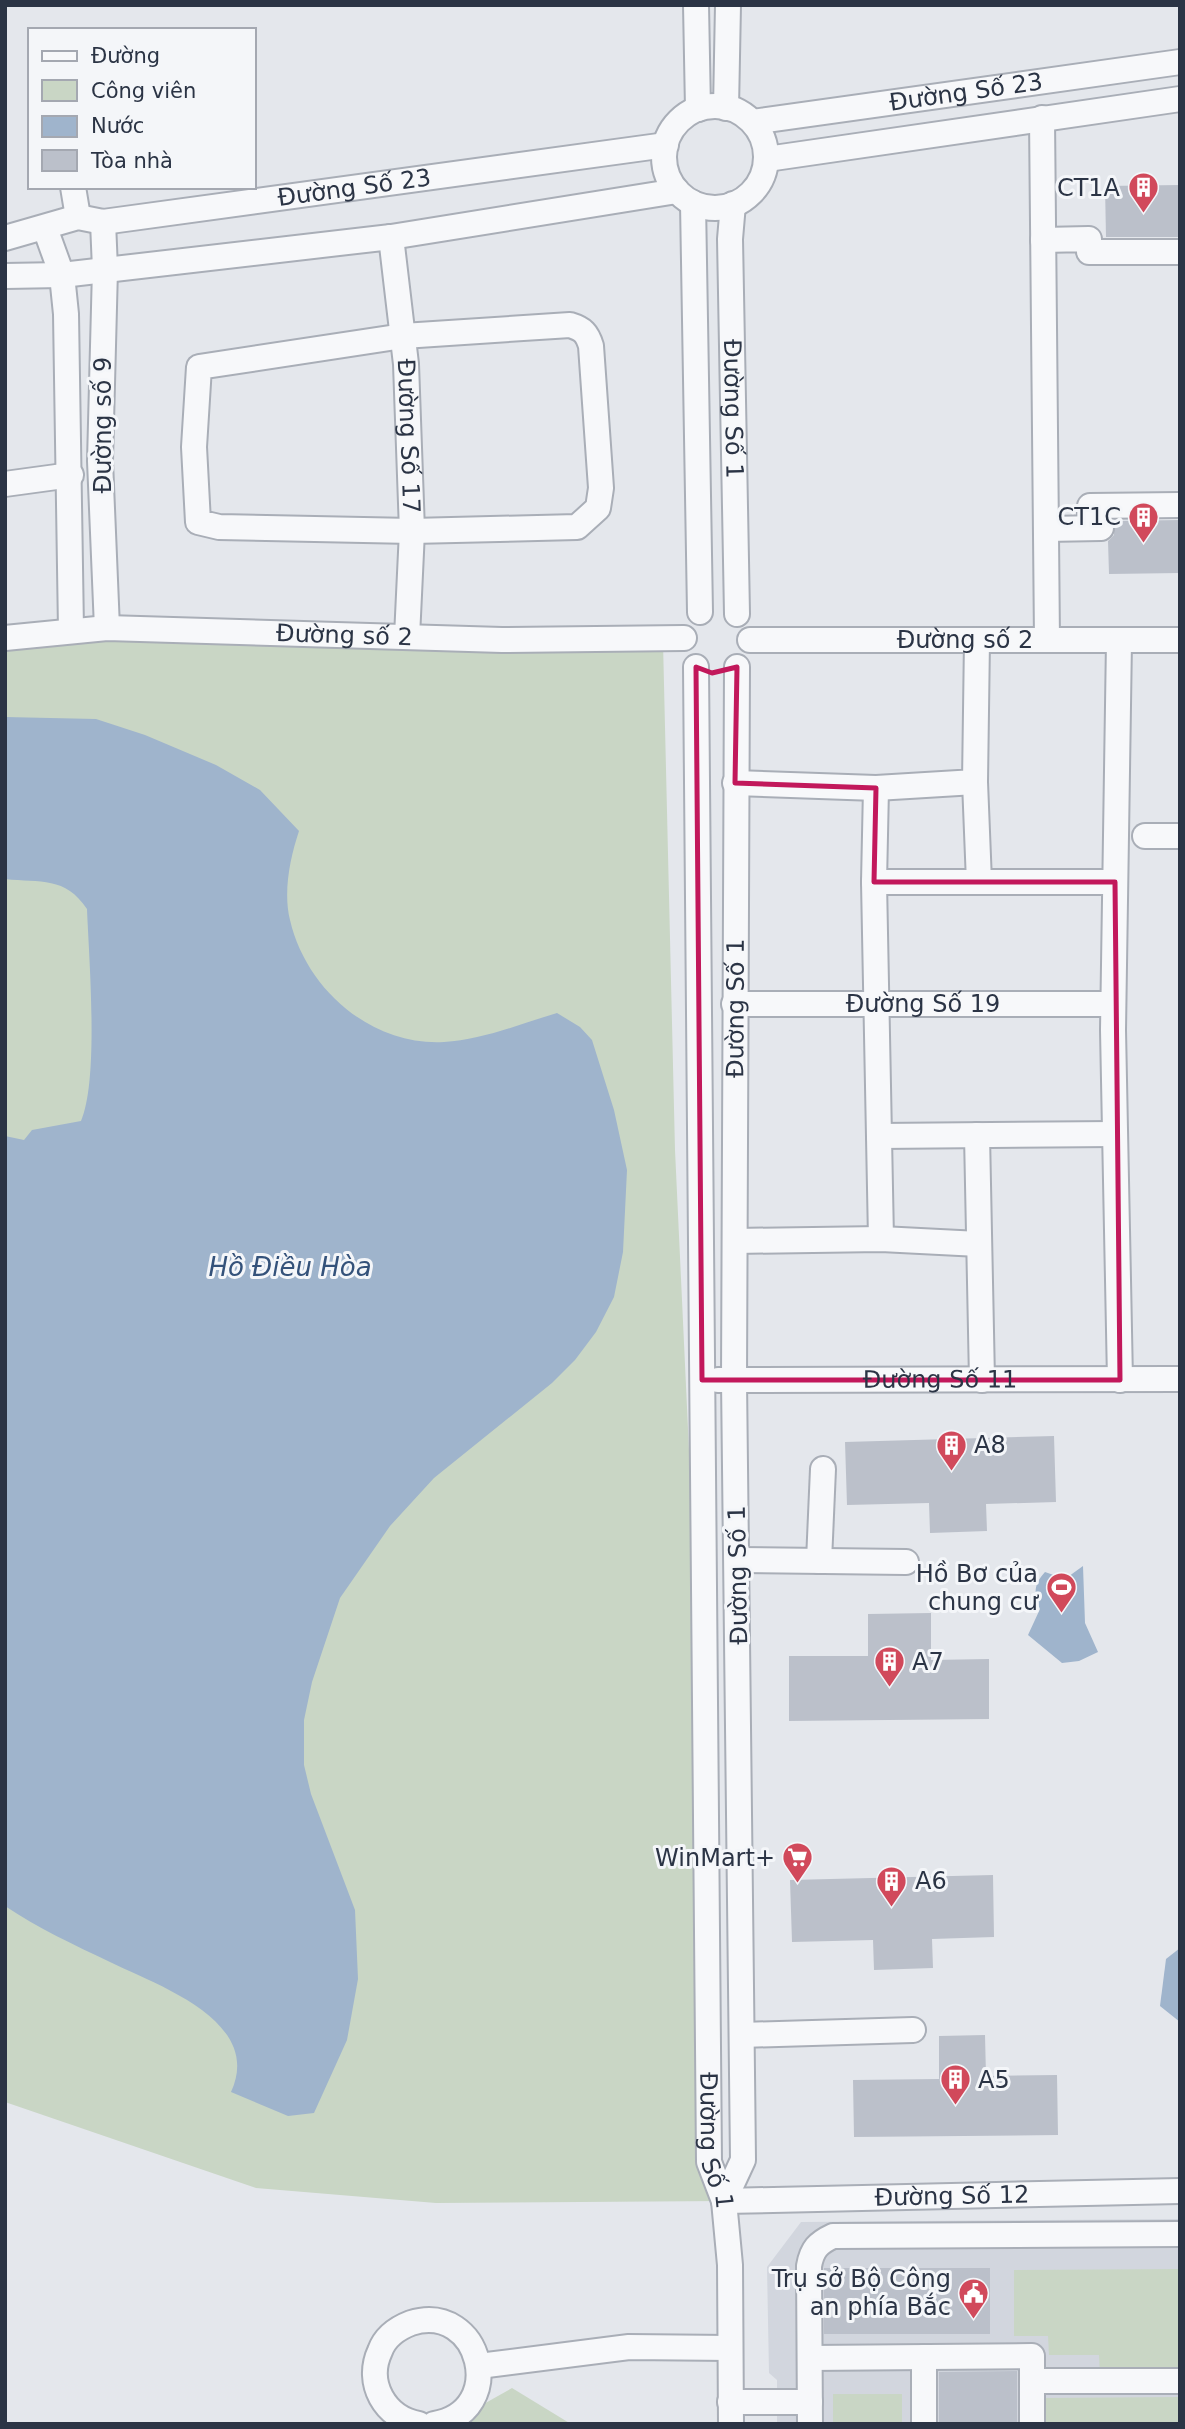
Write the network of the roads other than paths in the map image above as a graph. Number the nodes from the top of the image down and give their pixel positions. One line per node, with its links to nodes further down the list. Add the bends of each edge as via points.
1 (696, 5): 6 (street)
2 (727, 5): 5 (street)
3 (1180, 62): 8 (street, Đường Số 23)
4 (1180, 99): 7 (street, Đường Số 23)
5 (726, 108): 6 (street); 8 (street)
6 (698, 109): 9 (street, via 681,119)
7 (1042, 118): 10 (street, Đường Số 23); 19 (street)
8 (753, 122): 10 (street, via 763,139)
9 (666, 145): 12 (street, via 666,175); 15 (street, Đường Số 23)
10 (766, 159): 13 (street, via 762,178 750,194)
11 (73, 189): 14 (street)
12 (685, 197): 13 (street, via 713,208); 17 (street, Đường Số 23); 30 (street, Đường Số 1)
13 (733, 204): 31 (street, Đường Số 1)
14 (78, 217): 15 (street, Đường Số 23); 16 (street, Đường Số 23)
15 (103, 222): 21 (street, Đường số 9)
16 (45, 228): 18 (street, Đường Số 23); 22 (street, Đường số 9)
17 (391, 237): 21 (street, Đường Số 23); 24 (street, Đường Số 17)
18 (5, 238)
19 (1043, 240): 20 (street, via 1089,239 1089,252); 28 (street)
20 (1180, 252)
21 (105, 269): 22 (street, Đường Số 23); 32 (street, Đường số 9, via 100,461)
22 (62, 275): 23 (street, Đường Số 23); 25 (street, Đường số 9)
23 (5, 276)
24 (403, 336): 29 (street, Đường Số 17); 29 (street, via 581,328 591,346 601,488 598,508 577,527); 29 (street, via 199,368 194,447 198,522 219,527)
25 (71, 475): 26 (street); 33 (street, Đường số 9)
26 (5, 484)
27 (1180, 505): 28 (street, via 1090,506 1096,528)
28 (1046, 529): 39 (street)
29 (412, 531): 34 (street, Đường Số 17)
30 (700, 612): 31 (street, via 718,608); 36 (street, via 688,623)
31 (737, 614): 37 (street)
32 (107, 628): 33 (street, Đường số 2); 34 (street, Đường số 2)
33 (71, 630): 35 (street, Đường số 2)
34 (407, 637): 36 (street, Đường số 2)
35 (5, 638)
36 (684, 639): 42 (street)
37 (750, 639): 38 (street, Đường số 2); 43 (street, via 749,650)
38 (977, 640): 39 (street, Đường số 2); 44 (street)
39 (1047, 640): 40 (street, Đường số 2)
40 (1119, 640): 41 (street, Đường số 2); 51 (street)
41 (1180, 640)
42 (696, 667): 43 (street, via 712,673); 62 (street, Đường Số 1)
43 (737, 667): 45 (street, Đường Số 1)
44 (975, 782): 46 (street); 50 (street)
45 (735, 783): 46 (street); 52 (street, Đường Số 1)
46 (876, 788): 49 (street)
47 (1145, 836): 48 (street)
48 (1180, 836)
49 (874, 882): 50 (street); 53 (street)
50 (979, 882): 51 (street)
51 (1115, 882): 54 (street)
52 (734, 1004): 53 (street, Đường Số 19); 59 (street, Đường Số 1)
53 (876, 1004): 54 (street, Đường Số 19); 57 (street)
54 (1113, 1004): 55 (street)
55 (1115, 1134): 56 (street); 65 (street)
56 (977, 1135): 57 (street); 60 (street)
57 (879, 1136): 58 (street)
58 (881, 1239): 59 (street); 60 (street)
59 (735, 1241): 63 (street, Đường Số 1)
60 (979, 1244): 64 (street)
61 (1180, 1379): 65 (street, Đường Số 11)
62 (702, 1380): 63 (street, Đường Số 11); 73 (street, Đường Số 1, via 709,2162)
63 (734, 1380): 64 (street, Đường Số 11); 67 (street, Đường Số 1)
64 (982, 1380): 65 (street, Đường Số 11)
65 (1120, 1380)
66 (823, 1469): 68 (street)
67 (737, 1560): 68 (street); 71 (street, Đường Số 1)
68 (819, 1561): 69 (street)
69 (906, 1562)
70 (914, 2030): 71 (street)
71 (742, 2035): 73 (street, Đường Số 1, via 743,2160)
72 (1180, 2190): 73 (street, Đường Số 12)
73 (724, 2202): 75 (street)
74 (1180, 2234): 77 (street, via 834,2236 811,2253)
75 (730, 2348): 78 (street, via 629,2347); 81 (street)
76 (924, 2357): 77 (street); 79 (street, via 1032,2356); 85 (street)
77 (810, 2358): 82 (street)
78 (479, 2365): 83 (street, via 465,2336 452,2326 419,2321 390,2336 375,2364 375,2382 393,2413); 84 (street, via 479,2384 472,2400 460,2414)
79 (1032, 2381): 80 (street); 86 (street)
80 (1180, 2381)
81 (731, 2413): 82 (street)
82 (810, 2413)
83 (419, 2424)
84 (434, 2424)
85 (925, 2424)
86 (1032, 2424)

